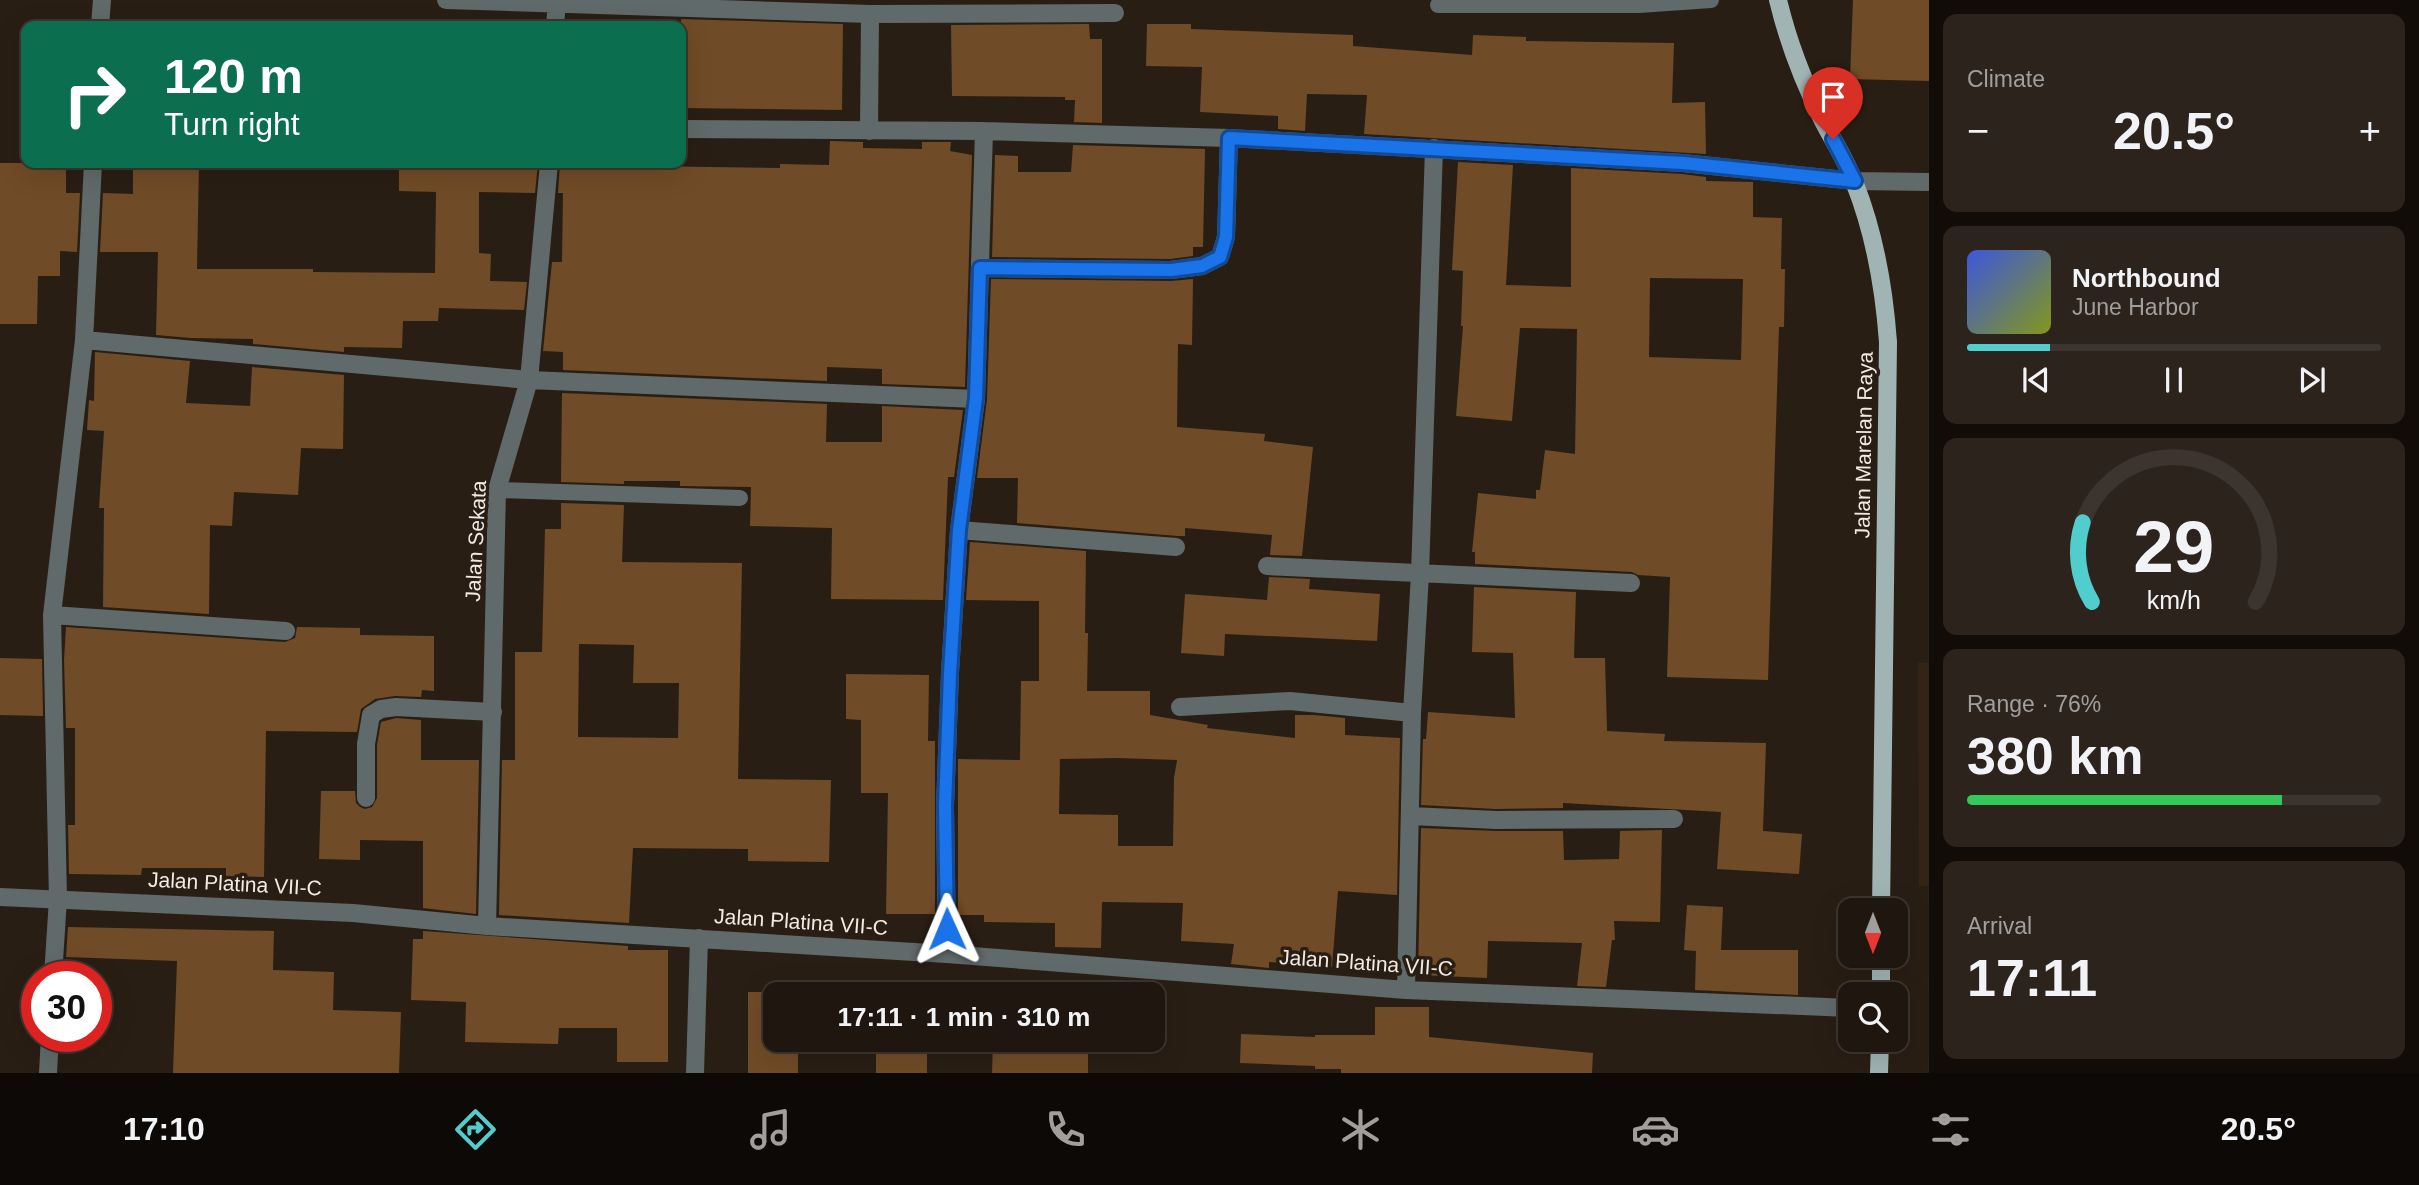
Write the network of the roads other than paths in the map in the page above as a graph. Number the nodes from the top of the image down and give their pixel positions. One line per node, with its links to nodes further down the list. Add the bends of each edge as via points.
1 (102, 0): 9 (street)
2 (446, 0): 5 (street)
3 (1711, 0): 6 (lane, via 1639,5)
4 (1778, 0): 18 (main road, Jalan Marelan Raya, via 1794,53)
5 (556, 2): 8 (street); 10 (street)
6 (1438, 5)
7 (1115, 13): 8 (street)
8 (870, 14): 12 (street)
9 (100, 21)
10 (555, 21)
11 (686, 129): 12 (street)
12 (869, 131): 13 (street)
13 (984, 131): 14 (street); 20 (street)
14 (1229, 138): 15 (street); 20 (street, via 1226,237 1220,257 1202,266 1171,270)
15 (1434, 148): 18 (street, via 1683,163); 29 (street)
16 (93, 168): 21 (street)
17 (549, 168): 22 (street, Jalan Sekata)
18 (1855, 181): 19 (street); 40 (main road, Jalan Marelan Raya, via 1884,293 1888,342)
19 (1929, 182)
20 (980, 268): 23 (street)
21 (84, 340): 22 (street); 31 (street)
22 (529, 380): 23 (street); 24 (street, Jalan Sekata)
23 (976, 398): 26 (street)
24 (497, 490): 25 (lane); 34 (street, Jalan Sekata)
25 (740, 498)
26 (959, 530): 27 (street); 44 (street, via 945,806)
27 (1176, 547)
28 (1267, 566): 29 (street)
29 (1420, 575): 30 (street); 35 (street)
30 (1632, 583)
31 (52, 615): 32 (street); 41 (street)
32 (286, 631)
33 (1180, 707): 35 (street, via 1290,701)
34 (493, 712): 36 (street, via 396,707 370,715); 42 (street, Jalan Sekata)
35 (1412, 713): 37 (street)
36 (366, 798)
37 (1411, 816): 38 (street); 46 (street)
38 (1674, 819)
39 (0, 897): 41 (street, Jalan Platina VII-C)
40 (1881, 898)
41 (58, 899): 42 (street, Jalan Platina VII-C, via 352,913); 45 (street)
42 (487, 926): 43 (street, Jalan Platina VII-C)
43 (699, 938): 44 (street, Jalan Platina VII-C); 51 (street)
44 (947, 954): 46 (street, Jalan Platina VII-C)
45 (55, 961)
46 (1406, 990): 47 (street, Jalan Platina VII-C)
47 (1838, 1008)
48 (49, 1052): 50 (street)
49 (1880, 1052): 52 (main road)
50 (48, 1073)
51 (695, 1073)
52 (1879, 1073)

